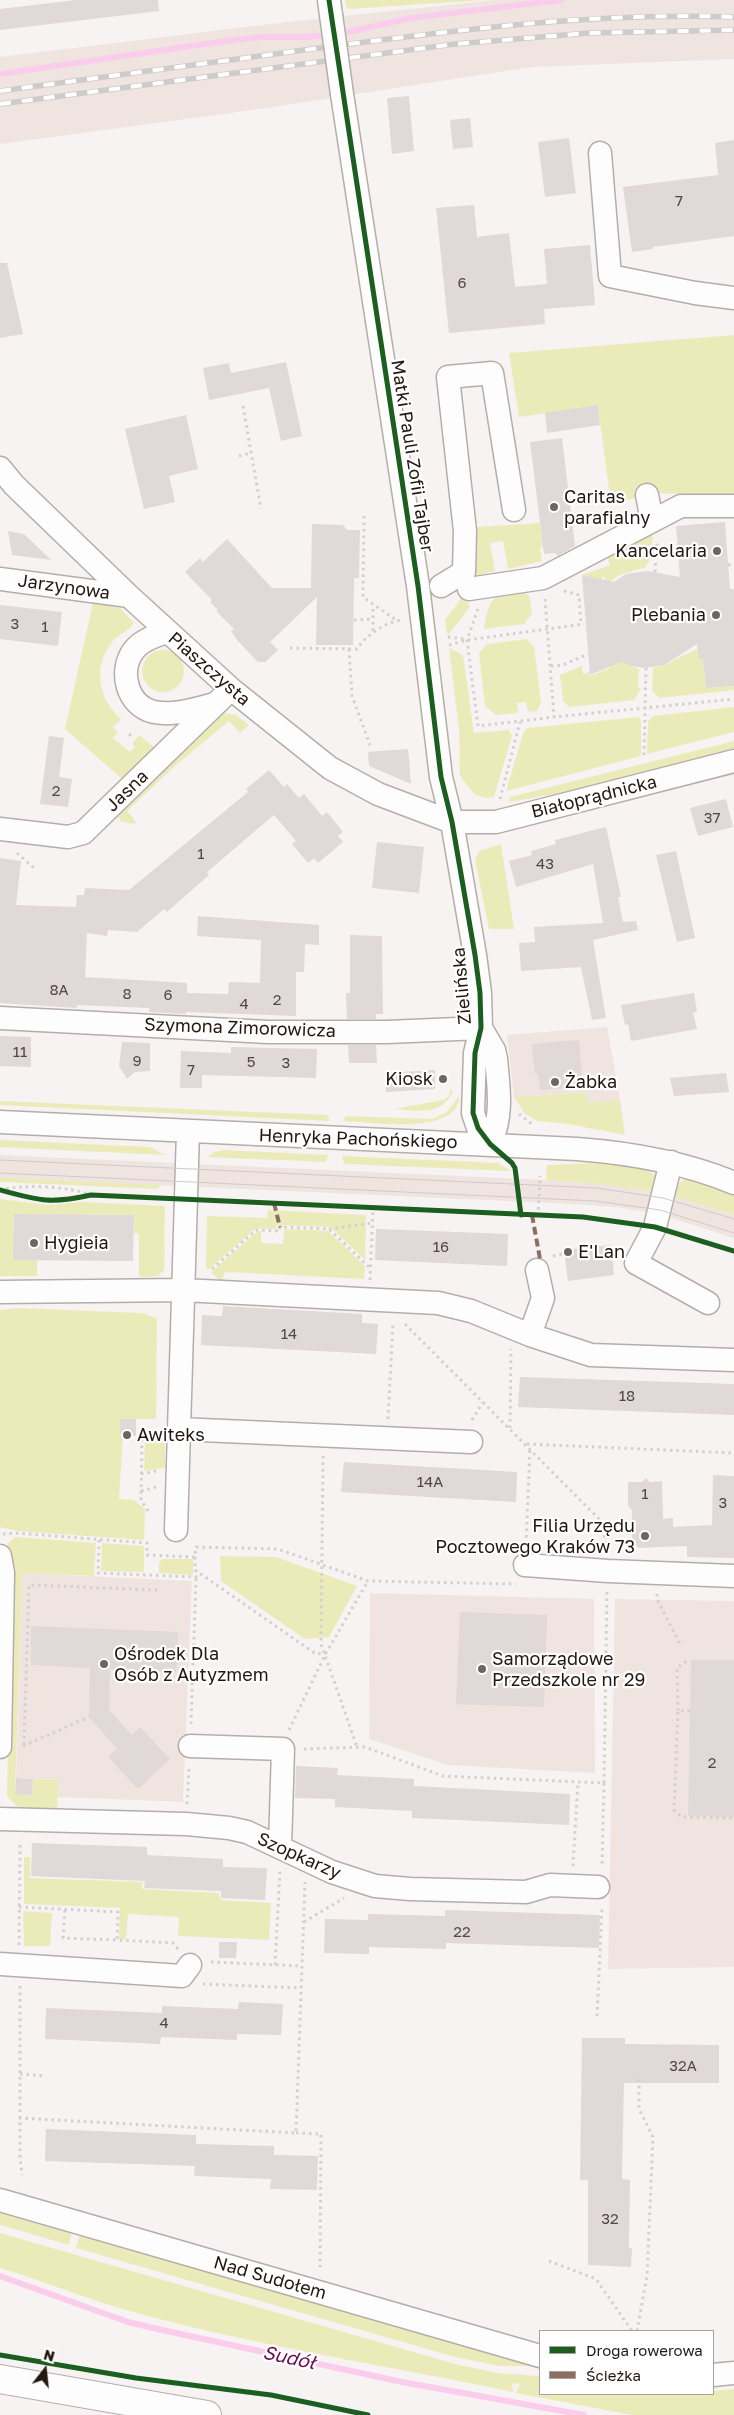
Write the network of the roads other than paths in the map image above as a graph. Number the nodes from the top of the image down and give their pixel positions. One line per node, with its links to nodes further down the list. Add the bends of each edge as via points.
1 (330, 7): 16 (street, Matki Pauli Zofii Tajber, bridge, via 418,586 441,777)
2 (600, 153): 3 (street, via 610,276)
3 (734, 298)
4 (0, 468): 12 (street, Piaszczysta)
5 (647, 495): 8 (street)
6 (734, 506): 8 (street, via 682,506)
7 (514, 510): 10 (street, via 492,373 448,377 465,531 464,572)
8 (652, 521): 11 (street, via 544,578)
9 (0, 579): 12 (street, Jarzynowa)
10 (441, 586)
11 (478, 588)
12 (129, 596): 13 (street, Piaszczysta)
13 (167, 632): 14 (street, Piaszczysta); 14 (street, via 149,638 133,651 126,670 130,695 152,712 166,713 180,712)
14 (223, 697): 16 (street, Piaszczysta, via 345,777 378,794); 17 (street, Jasna, via 83,833 68,837)
15 (734, 761): 16 (street, Białoprądnicka, via 496,822)
16 (452, 822): 19 (street, Zielińska, via 475,955)
17 (0, 828)
18 (0, 1018): 19 (street, Szymona Zimorowicza, via 268,1032)
19 (481, 1028): 22 (street, Zielińska, via 472,1113)
20 (0, 1122): 21 (street, Henryka Pachońskiego)
21 (188, 1131): 22 (street, Henryka Pachońskiego); 26 (street)
22 (490, 1144): 23 (street, Henryka Pachońskiego, via 611,1152)
23 (671, 1162): 24 (street, Henryka Pachońskiego); 28 (street, via 655,1227 636,1263)
24 (734, 1183)
25 (537, 1270): 29 (street, via 543,1298)
26 (184, 1282): 27 (street); 29 (street, via 381,1304 438,1303 470,1311); 31 (street)
27 (0, 1292)
28 (708, 1303)
29 (530, 1335): 30 (street, via 591,1355)
30 (734, 1360)
31 (179, 1429): 32 (street); 33 (street)
32 (470, 1442)
33 (176, 1530)
34 (0, 1546): 38 (street)
35 (525, 1565): 36 (street)
36 (734, 1576)
37 (190, 1746): 40 (street, via 283,1749)
38 (9, 1748)
39 (7, 1819): 40 (street, Szopkarzy, via 186,1824 237,1830)
40 (280, 1847): 41 (street, Szopkarzy, via 332,1872 375,1886 526,1892 550,1885)
41 (600, 1887)
42 (10, 1965): 43 (street, via 182,1976)
43 (190, 1965)
44 (0, 2200): 45 (street, Nad Sudołem)
45 (539, 2356)
46 (734, 2373): 47 (street)
47 (714, 2375)
48 (0, 2379): 49 (main road)
49 (207, 2415)

